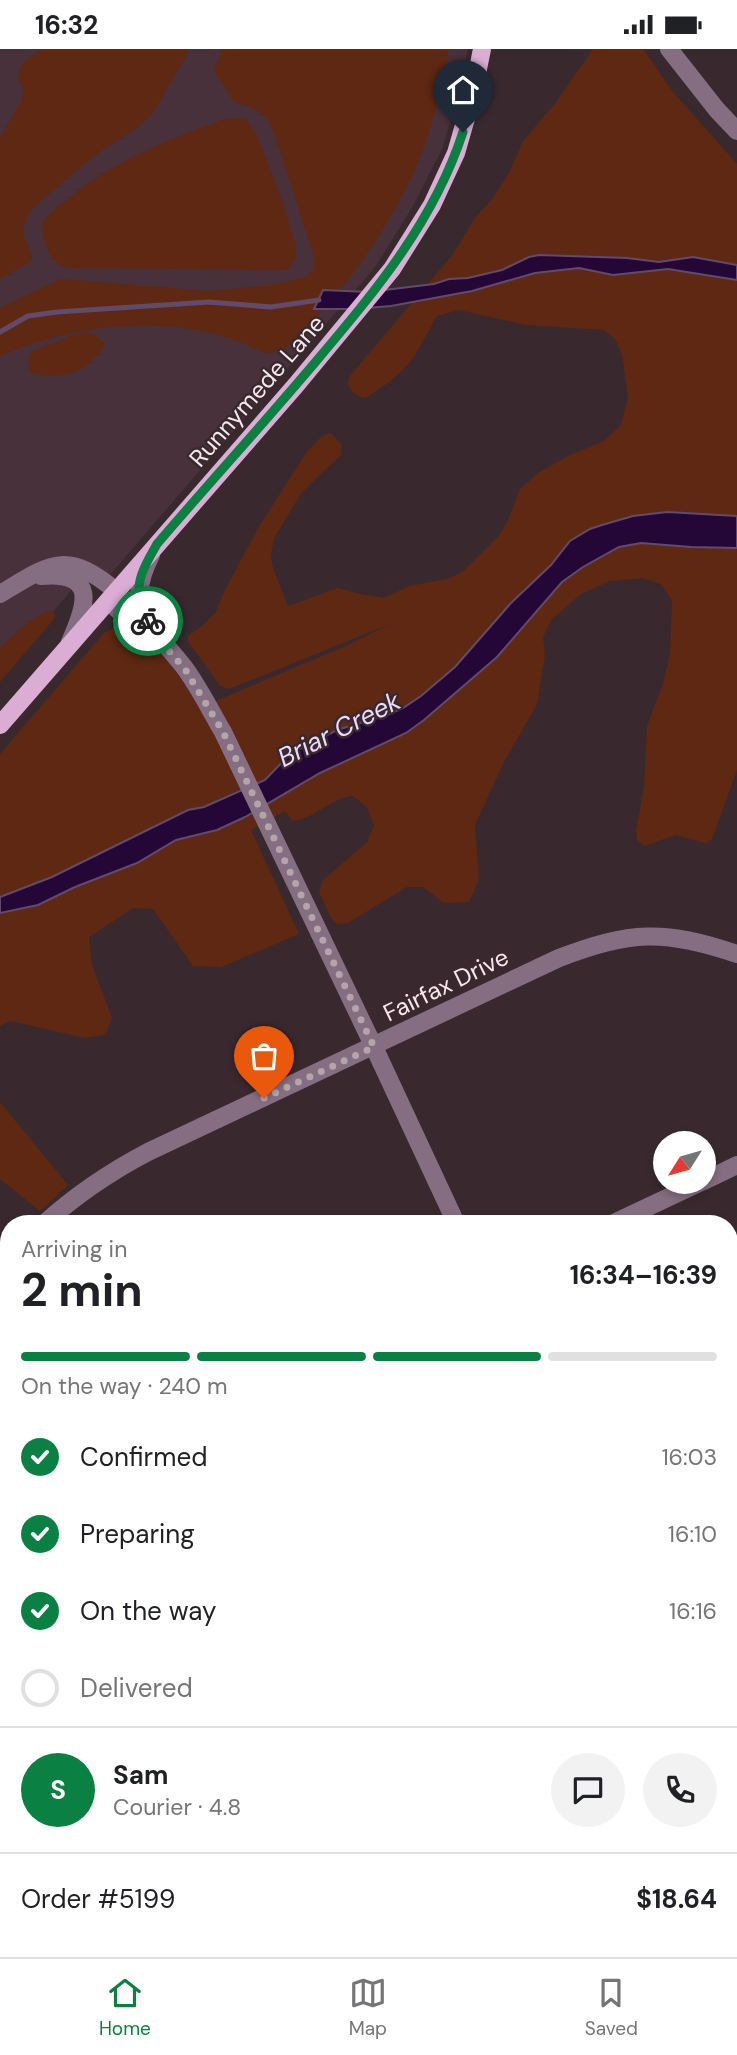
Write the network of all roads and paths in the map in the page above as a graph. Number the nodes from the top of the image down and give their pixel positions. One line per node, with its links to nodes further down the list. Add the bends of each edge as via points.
1 (482, 49): 4 (main road, Runnymede Lane, via 456,153 432,205 392,269)
2 (669, 49): 3 (street)
3 (737, 131)
4 (157, 544): 7 (main road, Runnymede Lane); 8 (street, via 140,578 138,599)
5 (24, 580): 6 (street); 7 (street, via 46,568 68,564 98,576); 9 (street, via 59,576 80,587 84,607)
6 (0, 594)
7 (112, 596): 8 (street, via 135,625); 9 (main road, Runnymede Lane)
8 (162, 643): 12 (street, via 196,685 234,756)
9 (69, 645): 10 (main road, Runnymede Lane)
10 (0, 725)
11 (737, 954): 12 (street, Fairfax Drive, via 670,937 609,941 559,958)
12 (374, 1047): 16 (street, Fairfax Drive, via 113,1170); 17 (street)
13 (737, 1165): 14 (street)
14 (716, 1175)
15 (675, 1194): 18 (street)
16 (54, 1215)
17 (452, 1215)
18 (631, 1215)

